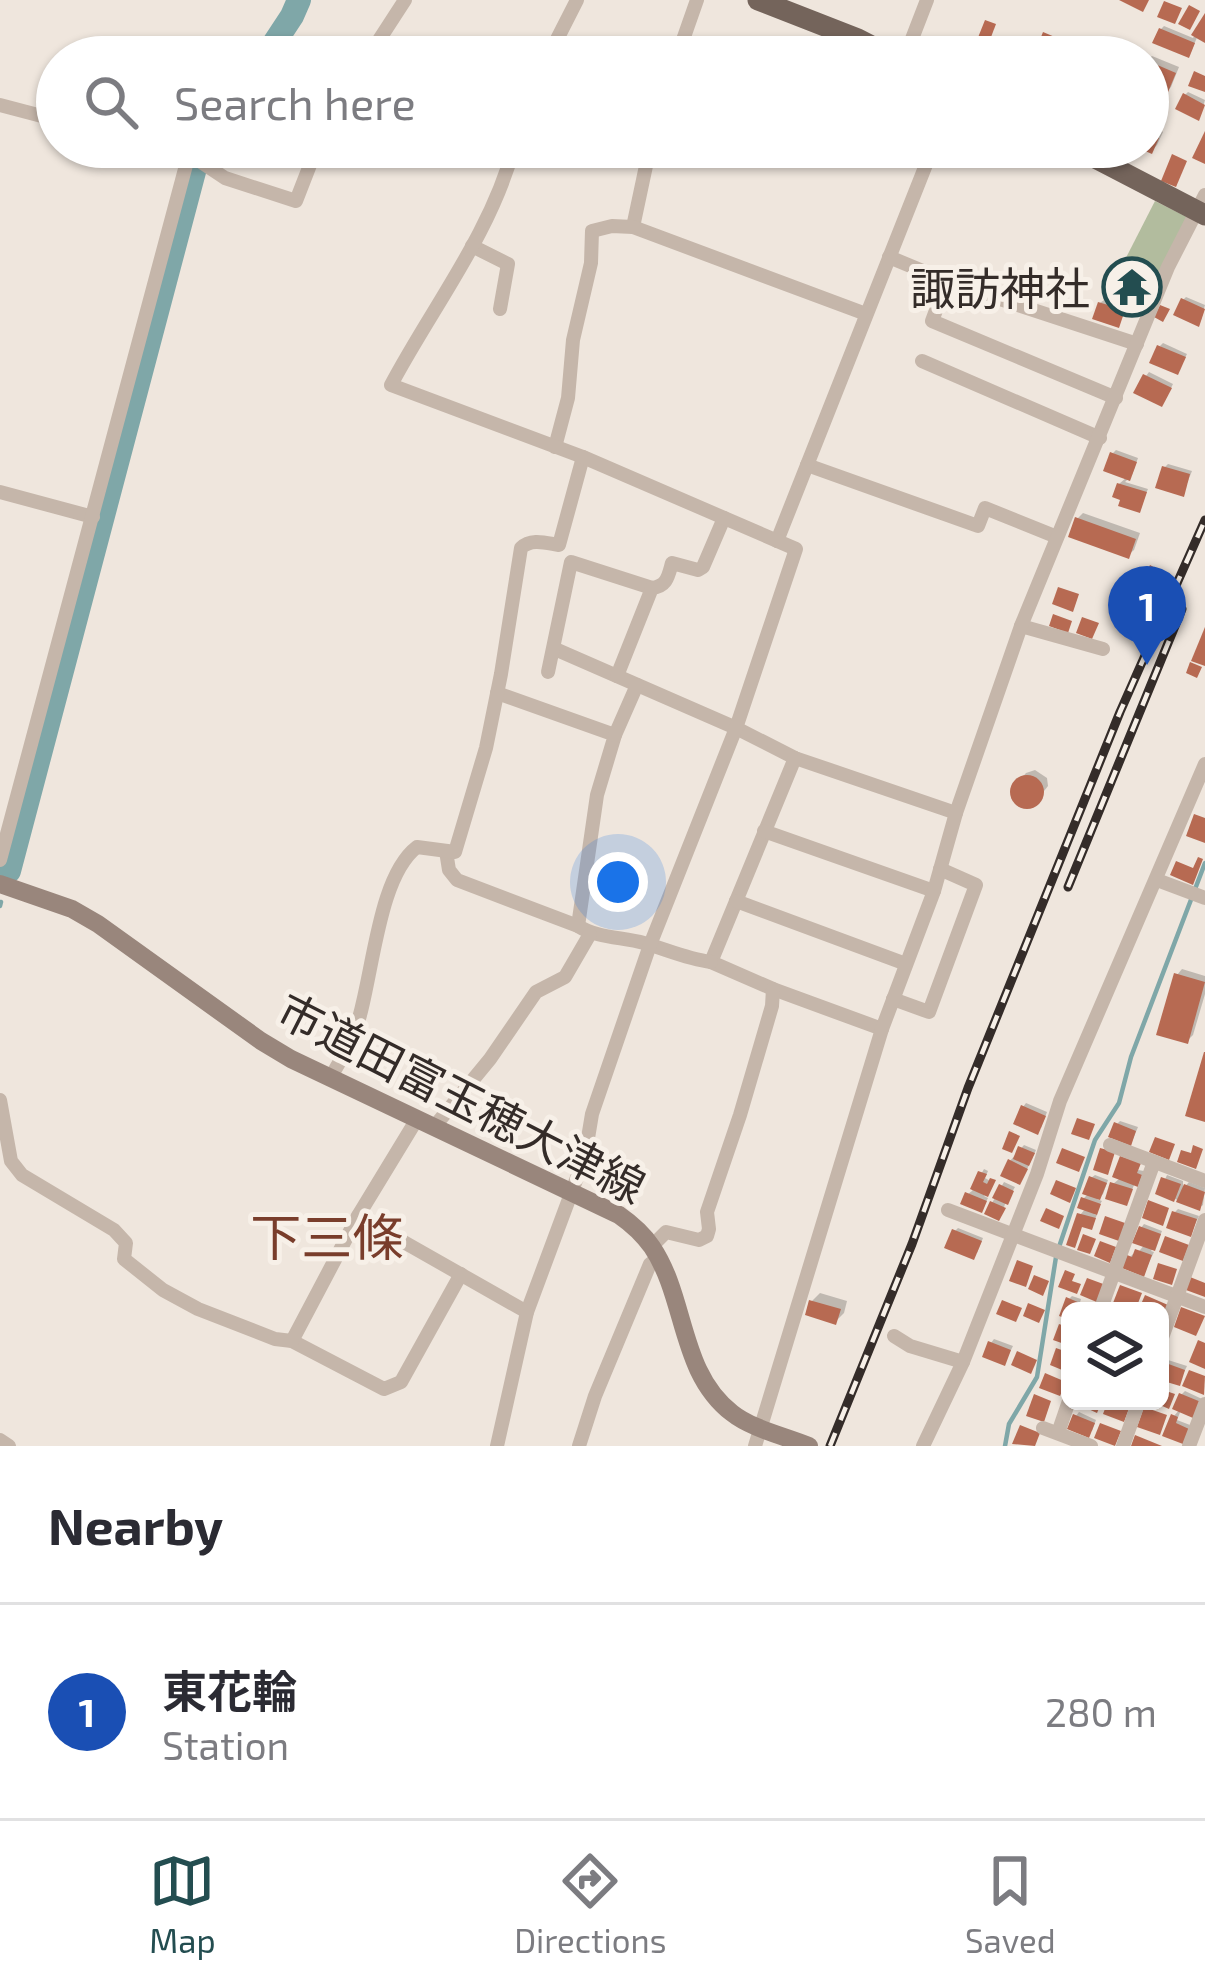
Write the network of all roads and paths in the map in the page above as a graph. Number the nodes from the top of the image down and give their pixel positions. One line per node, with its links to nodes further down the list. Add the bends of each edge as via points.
1 (405, 0): 6 (street)
2 (577, 0): 7 (street)
3 (697, 0): 8 (street)
4 (759, 0): 9 (main road)
5 (926, 0): 10 (street)
6 (382, 36)
7 (559, 36)
8 (684, 36)
9 (853, 36)
10 (912, 36)
11 (0, 105): 12 (street)
12 (36, 114)
13 (192, 168): 35 (street)
14 (209, 168): 15 (street, via 296,201)
15 (309, 168)
16 (508, 168): 22 (street)
17 (646, 168): 21 (street)
18 (925, 168): 23 (street)
19 (1119, 168): 20 (main road)
20 (1202, 207): 27 (street)
21 (633, 227): 26 (street); 31 (street, via 592,231)
22 (472, 246): 25 (street, via 508,263); 31 (street, via 391,385)
23 (889, 257): 24 (street); 26 (street)
24 (947, 281): 27 (street); 29 (street, via 932,321)
25 (500, 309)
26 (866, 314): 33 (street)
27 (1136, 344): 29 (street)
28 (922, 362): 30 (street)
29 (1116, 398): 30 (street)
30 (1100, 438): 37 (street)
31 (555, 446): 32 (street)
32 (583, 457): 36 (street); 46 (street, via 559,545 521,548)
33 (807, 465): 37 (street, via 978,526 985,508); 38 (street)
34 (0, 492): 35 (street)
35 (94, 517): 54 (street)
36 (724, 518): 38 (street); 39 (street, via 704,567 672,563 666,582)
37 (1057, 537): 40 (street)
38 (777, 541): 47 (street, via 796,549)
39 (652, 588): 41 (street, via 571,562); 44 (street)
40 (1021, 626): 42 (street); 51 (street)
41 (555, 649): 43 (street); 44 (street)
42 (1103, 649)
43 (548, 672)
44 (617, 676): 45 (street)
45 (637, 685): 47 (street); 48 (street)
46 (497, 693): 48 (street); 53 (street, via 454,851)
47 (736, 728): 49 (street); 62 (street)
48 (615, 735): 61 (street, via 597,795)
49 (795, 758): 51 (street); 52 (street)
50 (1205, 764): 56 (street)
51 (956, 813): 55 (street)
52 (764, 831): 58 (street); 60 (street)
53 (446, 851): 61 (street, via 457,880); 68 (street, via 417,848 398,870 353,1035)
54 (0, 860)
55 (940, 869): 58 (street); 66 (street, via 976,885 929,1012)
56 (1157, 880): 59 (street); 78 (street, via 1060,1101)
57 (0, 884): 68 (street, 市道田富玉穂大津線, via 98,924 261,1041)
58 (934, 891): 64 (street)
59 (1198, 896)
60 (736, 901): 63 (street); 64 (street)
61 (584, 930): 62 (street); 70 (street, via 565,977 536,992 490,1059)
62 (650, 945): 63 (street); 74 (street)
63 (711, 962): 65 (street)
64 (906, 964): 66 (street)
65 (773, 989): 67 (street); 79 (street, via 706,1212 707,1236 666,1232)
66 (893, 999): 67 (street)
67 (883, 1029): 93 (street)
68 (330, 1079): 70 (street, 市道田富玉穂大津線)
69 (0, 1100): 88 (street, via 11,1161 22,1175 114,1230 126,1243 124,1259 163,1290)
70 (426, 1123): 74 (street, 市道田富玉穂大津線); 76 (street)
71 (1110, 1145): 72 (street)
72 (1154, 1162): 73 (street); 80 (street)
73 (1205, 1181)
74 (573, 1191): 79 (street, 市道田富玉穂大津線, via 619,1214); 85 (street)
75 (948, 1210): 78 (street)
76 (358, 1216): 81 (street); 88 (street)
77 (1205, 1220): 82 (street)
78 (1013, 1235): 80 (street); 89 (street)
79 (655, 1252): 93 (street, 市道田富玉穂大津線, via 703,1380); 97 (street)
80 (1113, 1273): 82 (street); 83 (street)
81 (460, 1274): 85 (street); 88 (street, via 400,1382 384,1389)
82 (1177, 1296): 84 (street); 86 (street)
83 (1103, 1302)
84 (1205, 1306)
85 (527, 1312): 96 (street)
86 (1169, 1318)
87 (894, 1336): 89 (street)
88 (292, 1341)
89 (963, 1362): 99 (street)
90 (1205, 1404): 102 (street)
91 (1063, 1410): 100 (street, via 1050,1431)
92 (1136, 1410): 101 (street)
93 (758, 1437): 98 (street, 市道田富玉穂大津線)
94 (0, 1440): 95 (street)
95 (9, 1446)
96 (496, 1446)
97 (579, 1446)
98 (809, 1446)
99 (923, 1446)
100 (1091, 1446)
101 (1123, 1446)
102 (1189, 1446)

